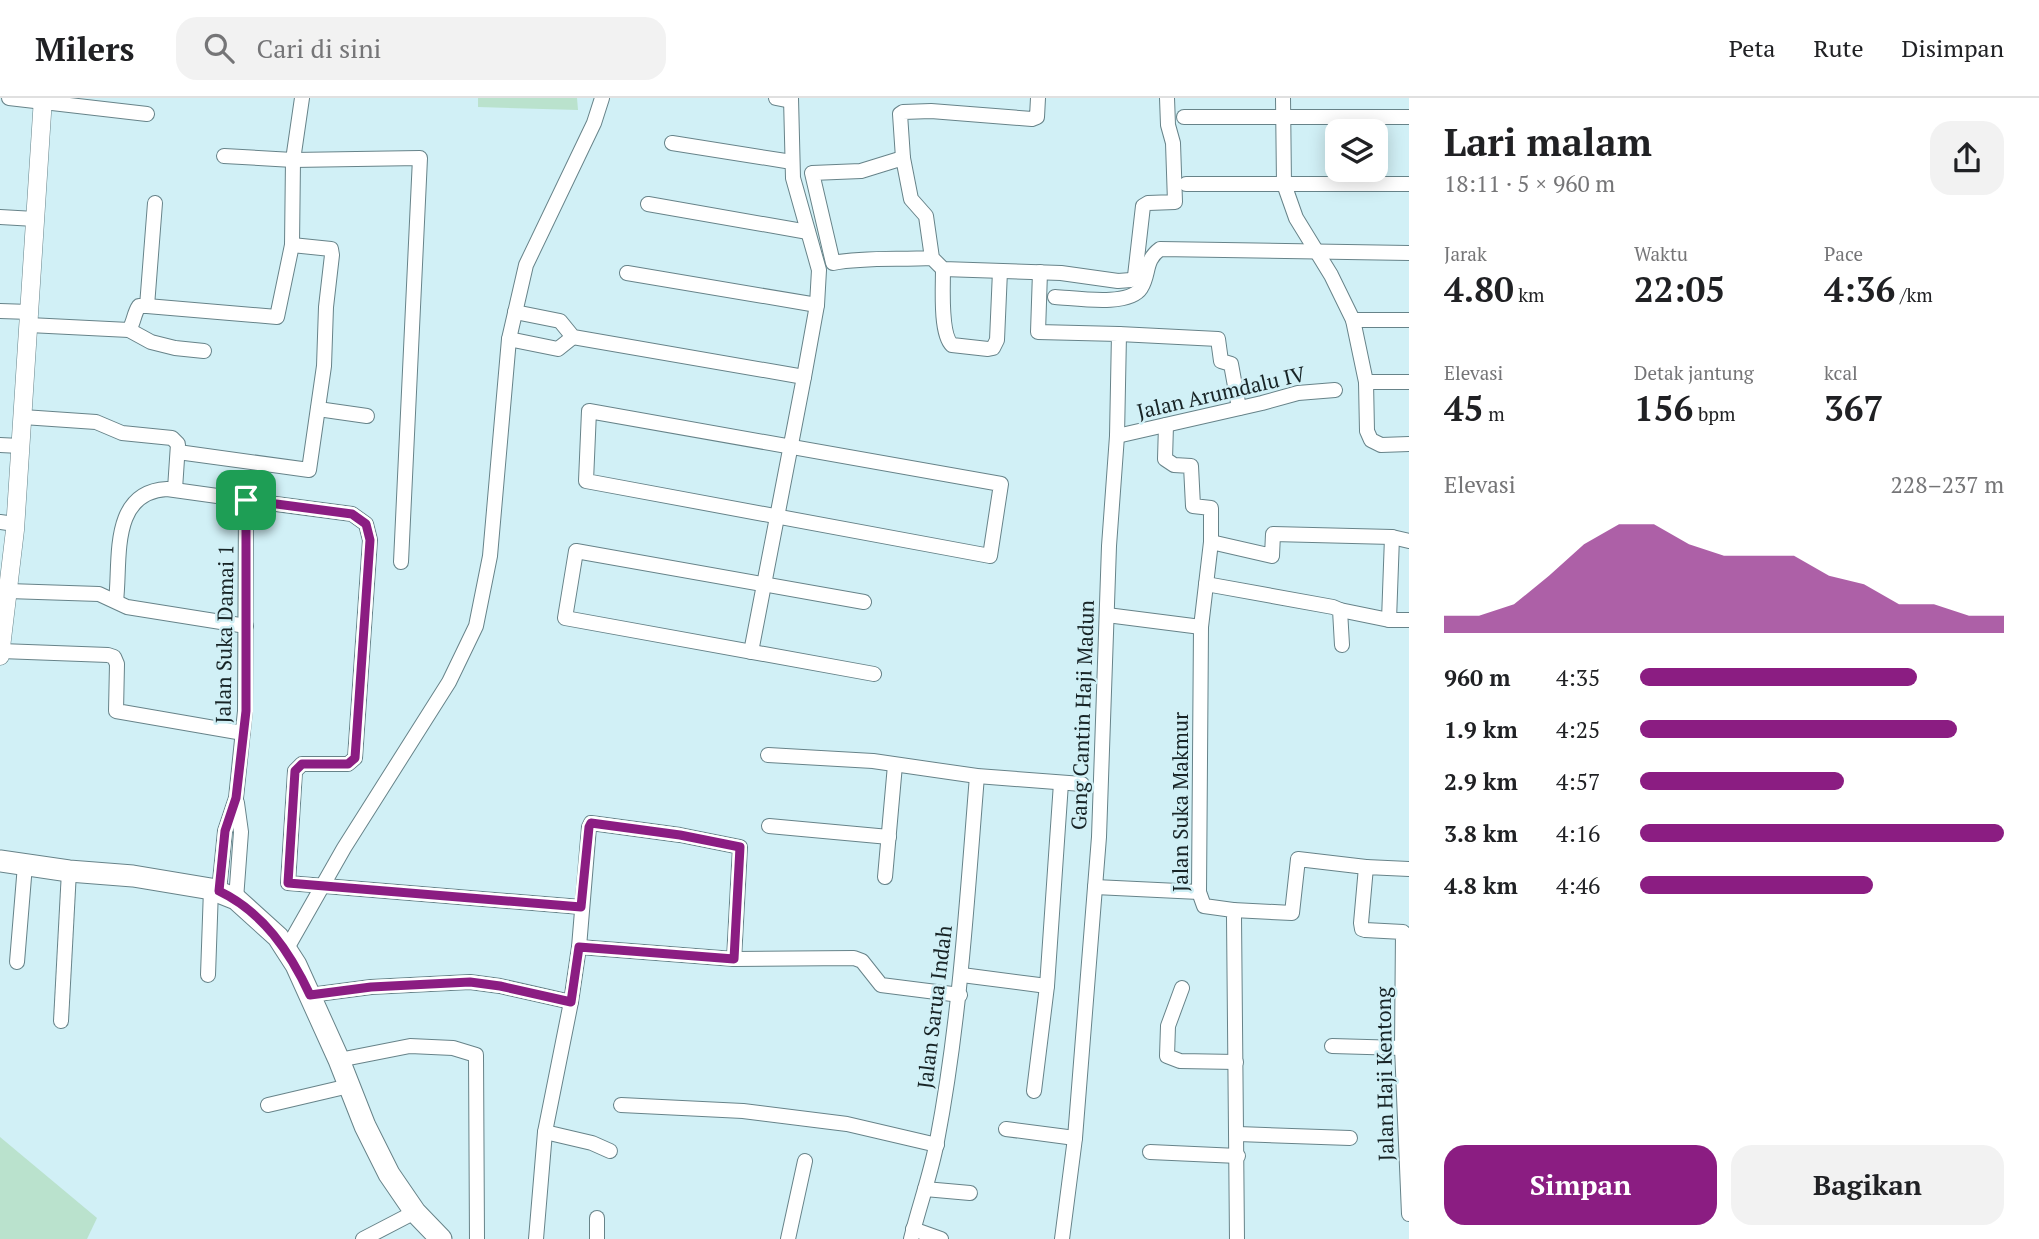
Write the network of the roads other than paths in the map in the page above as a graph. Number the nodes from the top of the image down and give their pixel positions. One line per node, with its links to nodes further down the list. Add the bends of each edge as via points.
1 (9, 98): 8 (street)
2 (302, 98): 17 (street)
3 (602, 98): 39 (street, via 526,265)
4 (1038, 98): 9 (street, via 1039,112 1032,119)
5 (1167, 98): 33 (street, via 1175,202 1143,206 1135,276 1118,281)
6 (1283, 98): 12 (street)
7 (786, 99): 18 (street)
8 (43, 100): 10 (street); 25 (street)
9 (930, 104): 16 (street, via 900,114)
10 (147, 114)
11 (1184, 117): 12 (street)
12 (1283, 117): 13 (street); 20 (street)
13 (1409, 117)
14 (671, 143): 18 (street)
15 (224, 156): 17 (street)
16 (903, 158): 30 (street, via 911,199 926,216); 30 (street, via 862,171 812,173 833,263 860,258)
17 (293, 160): 27 (street); 70 (street, via 420,158)
18 (792, 162): 26 (street)
19 (1186, 184): 20 (street)
20 (1284, 184): 21 (street); 28 (street, via 1296,218)
21 (1409, 184)
22 (155, 203): 37 (street)
23 (648, 204): 26 (street)
24 (0, 217): 25 (street)
25 (35, 219): 40 (street)
26 (808, 232): 36 (street, via 819,270)
27 (292, 245): 37 (street, via 277,317); 53 (street, via 331,250 332,256)
28 (1317, 252): 29 (street); 35 (street, via 1160,249 1151,256 1140,289 1125,299); 41 (street)
29 (1409, 253)
30 (932, 258): 31 (street)
31 (943, 269): 32 (street); 32 (street, via 948,342 988,349 997,340)
32 (1000, 271): 33 (street)
33 (1040, 272): 44 (street, via 1038,332)
34 (627, 273): 36 (street)
35 (1055, 297)
36 (817, 305): 48 (street)
37 (147, 306): 43 (street, via 135,311)
38 (0, 311): 40 (street)
39 (515, 312): 45 (street, via 560,321); 46 (street)
40 (30, 319): 43 (street); 55 (street)
41 (1353, 320): 42 (street); 49 (street)
42 (1409, 320)
43 (129, 330): 47 (street, via 152,342)
44 (1119, 334): 52 (street, via 1218,339 1222,361 1231,365); 57 (street, Gang Cantin Haji Madun)
45 (573, 337): 46 (street, via 558,349); 48 (street)
46 (509, 339): 101 (street, via 490,556 476,626 449,682)
47 (204, 351)
48 (804, 377): 61 (street)
49 (1366, 382): 50 (street); 59 (street, via 1371,440 1381,445)
50 (1409, 382)
51 (1335, 390): 52 (street, Jalan Arumdalu IV, via 1298,393)
52 (1239, 408): 56 (street, Jalan Arumdalu IV)
53 (318, 409): 54 (street); 62 (street, via 309,471)
54 (367, 416)
55 (23, 417): 60 (street); 62 (street, via 96,422 115,432 164,435 177,441)
56 (1166, 425): 57 (street, Jalan Arumdalu IV); 69 (street, Jalan Suka Makmur, via 1165,459 1191,466 1193,506 1211,508)
57 (1117, 436): 77 (street, Gang Cantin Haji Madun)
58 (0, 444): 60 (street)
59 (1409, 444)
60 (20, 446): 66 (street)
61 (790, 447): 65 (street); 65 (street, via 589,411 586,481); 65 (street, via 1001,484 990,556)
62 (178, 452): 63 (street)
63 (175, 489): 64 (street); 74 (street, via 150,493 124,516)
64 (246, 500): 80 (street, Jalan Suka Damai 1); 101 (street, via 352,514 366,524 370,540 355,758 348,764 302,764 295,771 288,883)
65 (777, 517): 71 (street)
66 (7, 526): 73 (street)
67 (1392, 537): 68 (street); 69 (street, via 1273,534 1272,555); 78 (street)
68 (1409, 541)
69 (1211, 542): 72 (street, Jalan Suka Makmur)
70 (401, 562)
71 (764, 584): 75 (street); 84 (street); 84 (street, via 576,551 565,618)
72 (1206, 584): 76 (street); 81 (street, Jalan Suka Makmur)
73 (8, 591): 74 (street, via 99,594); 83 (street)
74 (116, 601): 80 (street, via 147,611)
75 (864, 602)
76 (1340, 610): 78 (street); 82 (street)
77 (1107, 615): 81 (street); 102 (street, Gang Cantin Haji Madun)
78 (1389, 620): 79 (street)
79 (1409, 620)
80 (246, 626): 87 (street, Jalan Suka Damai 1)
81 (1201, 627): 103 (street, Jalan Suka Makmur)
82 (1342, 645)
83 (1, 651): 85 (street); 87 (street, via 114,657 116,711)
84 (751, 652): 86 (street)
85 (0, 656)
86 (874, 674)
87 (243, 733): 104 (street, Jalan Suka Damai 1, via 236,798 242,832)
88 (768, 755): 89 (street)
89 (895, 765): 90 (street); 94 (street)
90 (976, 776): 91 (street); 112 (street, Jalan Sarua Indah)
91 (1061, 783): 92 (street); 113 (street)
92 (1082, 784)
93 (769, 826): 94 (street)
94 (889, 837): 100 (street)
95 (0, 861): 96 (main road)
96 (25, 865): 99 (main road); 110 (street)
97 (1366, 867): 98 (street); 106 (street, via 1298,859 1292,913); 120 (street, Jalan Haji Kentong, via 1361,926 1403,932)
98 (1409, 869)
99 (69, 871): 104 (main road, via 133,876); 118 (street)
100 (885, 877)
101 (324, 885): 105 (street); 108 (street)
102 (1095, 887): 103 (street); 130 (street, Gang Cantin Haji Madun)
103 (1199, 892): 106 (street, Jalan Suka Makmur, via 1204,906)
104 (222, 893): 108 (main road, via 278,937); 111 (street, Jalan Suka Damai 1)
105 (581, 907): 107 (street); 109 (street, via 591,823 736,845 741,850)
106 (1233, 910): 122 (street)
107 (579, 947): 109 (street); 117 (street)
108 (286, 950): 115 (main road)
109 (734, 959): 116 (street, via 854,958 862,961 881,985)
110 (17, 962)
111 (208, 975)
112 (962, 975): 113 (street); 116 (street, Jalan Sarua Indah)
113 (1047, 986): 124 (street)
114 (1182, 988): 122 (street, via 1168,1026 1167,1056 1180,1061)
115 (310, 995): 117 (street, via 470,982); 121 (main road)
116 (960, 995): 132 (street, Jalan Sarua Indah)
117 (571, 1002): 128 (street)
118 (61, 1021)
119 (1332, 1046): 120 (street)
120 (1402, 1048): 140 (street, Jalan Haji Kentong)
121 (339, 1060): 123 (main road); 145 (street, via 410,1046 453,1048 476,1055)
122 (1236, 1062): 129 (street)
123 (349, 1086): 125 (street); 139 (main road, via 389,1174)
124 (1034, 1091)
125 (268, 1105)
126 (621, 1105): 132 (street, via 743,1111 847,1125)
127 (1006, 1129): 130 (street)
128 (545, 1132): 133 (street); 146 (street)
129 (1238, 1134): 131 (street); 135 (street)
130 (1075, 1138): 150 (street, Gang Cantin Haji Madun)
131 (1350, 1138)
132 (937, 1144): 137 (street, Jalan Sarua Indah)
133 (610, 1151)
134 (1150, 1152): 135 (street)
135 (1238, 1156): 151 (street)
136 (805, 1161): 148 (street)
137 (925, 1189): 138 (street); 142 (street, Jalan Sarua Indah)
138 (970, 1193)
139 (415, 1212): 143 (street); 144 (main road)
140 (1409, 1214)
141 (597, 1218): 147 (street)
142 (912, 1234): 149 (street)
143 (363, 1239)
144 (441, 1239)
145 (477, 1239)
146 (536, 1239)
147 (597, 1239)
148 (788, 1239)
149 (941, 1239)
150 (1062, 1239)
151 (1237, 1239)

